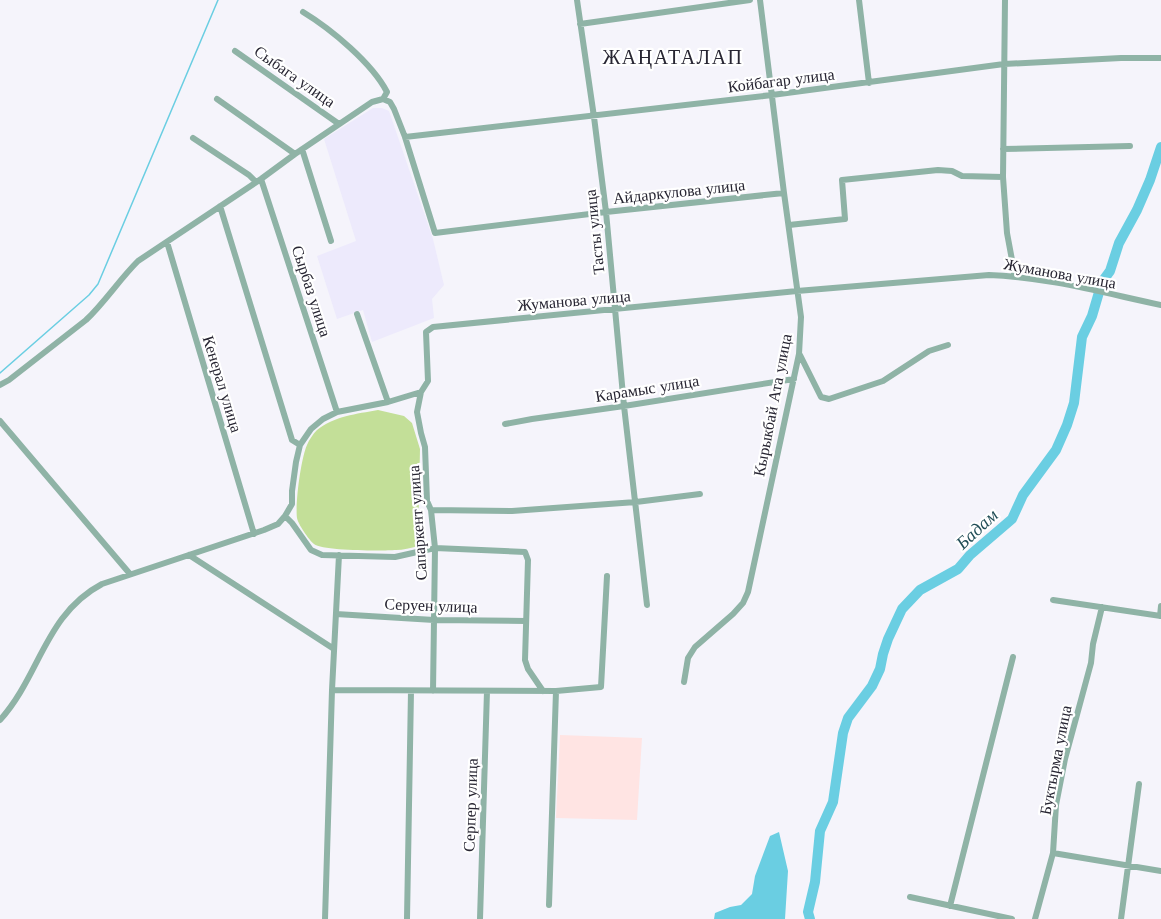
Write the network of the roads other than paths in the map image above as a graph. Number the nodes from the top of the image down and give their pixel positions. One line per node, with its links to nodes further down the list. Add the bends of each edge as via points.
1 (577, 0): 7 (street, Тасты улица)
2 (750, 0): 7 (street)
3 (760, 0): 12 (street, Кырыкбай Ата улица)
4 (859, 0): 11 (street)
5 (1005, 0): 10 (street)
6 (303, 12): 14 (street, via 370,66 387,92)
7 (580, 24): 15 (street, Тасты улица)
8 (235, 51): 16 (street, Сыбага улица)
9 (1161, 58): 10 (street, Койбагар улица)
10 (1004, 64): 11 (street, Койбагар улица); 21 (street)
11 (869, 83): 12 (street, Койбагар улица)
12 (772, 95): 15 (street, Койбагар улица); 25 (street, Кырыкбай Ата улица)
13 (218, 99): 22 (street)
14 (383, 99): 16 (street); 17 (street, via 390,102)
15 (594, 117): 17 (street, Койбагар улица); 27 (street, Тасты улица)
16 (339, 123): 20 (street)
17 (405, 137): 27 (street, Айдаркулова улица, via 435,233)
18 (193, 138): 24 (street)
19 (1130, 146): 21 (street)
20 (302, 149): 22 (street); 30 (street)
21 (1003, 149): 23 (street)
22 (295, 154): 24 (street)
23 (1003, 177): 28 (street, via 962,176 938,170 842,180 845,219); 31 (street)
24 (258, 180): 26 (street); 43 (street, Сырбаз улица)
25 (784, 193): 27 (street, Айдаркулова улица); 28 (street, Кырыкбай Ата улица)
26 (220, 206): 29 (street); 46 (street, via 292,440)
27 (606, 212): 34 (street, Тасты улица)
28 (789, 225): 32 (street, Кырыкбай Ата улица)
29 (166, 242): 39 (street, via 138,261 86,320); 51 (street, Кенерал улица)
30 (331, 242)
31 (1015, 276): 32 (street, Жуманова улица); 33 (street, Жуманова улица)
32 (797, 291): 34 (street, Жуманова улица); 37 (street, Кырыкбай Ата улица, via 801,317)
33 (1161, 305)
34 (615, 310): 40 (street, Жуманова улица, via 433,327 426,332 428,381); 42 (street, Тасты улица)
35 (357, 314): 41 (street)
36 (948, 345): 37 (street, via 929,351 883,381 829,399 821,397)
37 (799, 354): 38 (street, Кырыкбай Ата улица)
38 (794, 379): 42 (street, Карамыс улица); 67 (street, Кырыкбай Ата улица, via 748,592 733,614 695,647 688,658)
39 (0, 385)
40 (421, 392): 41 (street); 49 (street, Сапаркент улица, via 417,412)
41 (388, 402): 43 (street)
42 (624, 406): 45 (street, Карамыс улица); 48 (street, Тасты улица)
43 (338, 412): 46 (street, via 311,429)
44 (0, 421): 55 (street)
45 (505, 424)
46 (300, 445): 50 (street, via 292,504)
47 (700, 494): 48 (street)
48 (636, 502): 49 (street, via 512,512); 58 (street, Тасты улица)
49 (431, 510): 52 (street, Сапаркент улица)
50 (285, 516): 51 (street, via 278,524); 54 (street, via 311,550)
51 (254, 534): 53 (street)
52 (435, 548): 54 (street, via 395,557); 63 (street, Сапаркент улица); 64 (street, via 525,552)
53 (189, 555): 55 (street); 65 (street)
54 (339, 555): 61 (street)
55 (129, 574): 74 (street, via 91,590 69,609 53,630 22,692)
56 (607, 576): 73 (street, via 601,687)
57 (1053, 600): 60 (street)
58 (647, 605)
59 (1161, 606): 62 (street)
60 (1102, 607): 62 (street); 76 (street, Буктырма улица, via 1065,759 1056,805)
61 (336, 614): 63 (street, Серуен улица); 65 (street)
62 (1160, 616)
63 (434, 620): 64 (street, Серуен улица); 70 (street, Сапаркент улица)
64 (526, 621): 72 (street, via 525,660)
65 (334, 649): 68 (street)
66 (1013, 657): 81 (street)
67 (684, 682)
68 (332, 690): 69 (street); 82 (street)
69 (411, 691): 70 (street); 83 (street)
70 (433, 691): 71 (street)
71 (487, 691): 72 (street); 84 (street, Серпер улица)
72 (543, 691): 73 (street)
73 (556, 692): 80 (street)
74 (0, 720)
75 (1139, 784): 77 (street)
76 (1053, 853): 77 (street); 86 (street, Буктырма улица)
77 (1128, 866): 78 (street); 87 (street)
78 (1161, 871)
79 (910, 897): 81 (street)
80 (549, 905)
81 (950, 906): 85 (street)
82 (325, 919)
83 (406, 919)
84 (480, 919)
85 (1012, 919)
86 (1035, 919)
87 (1121, 919)

